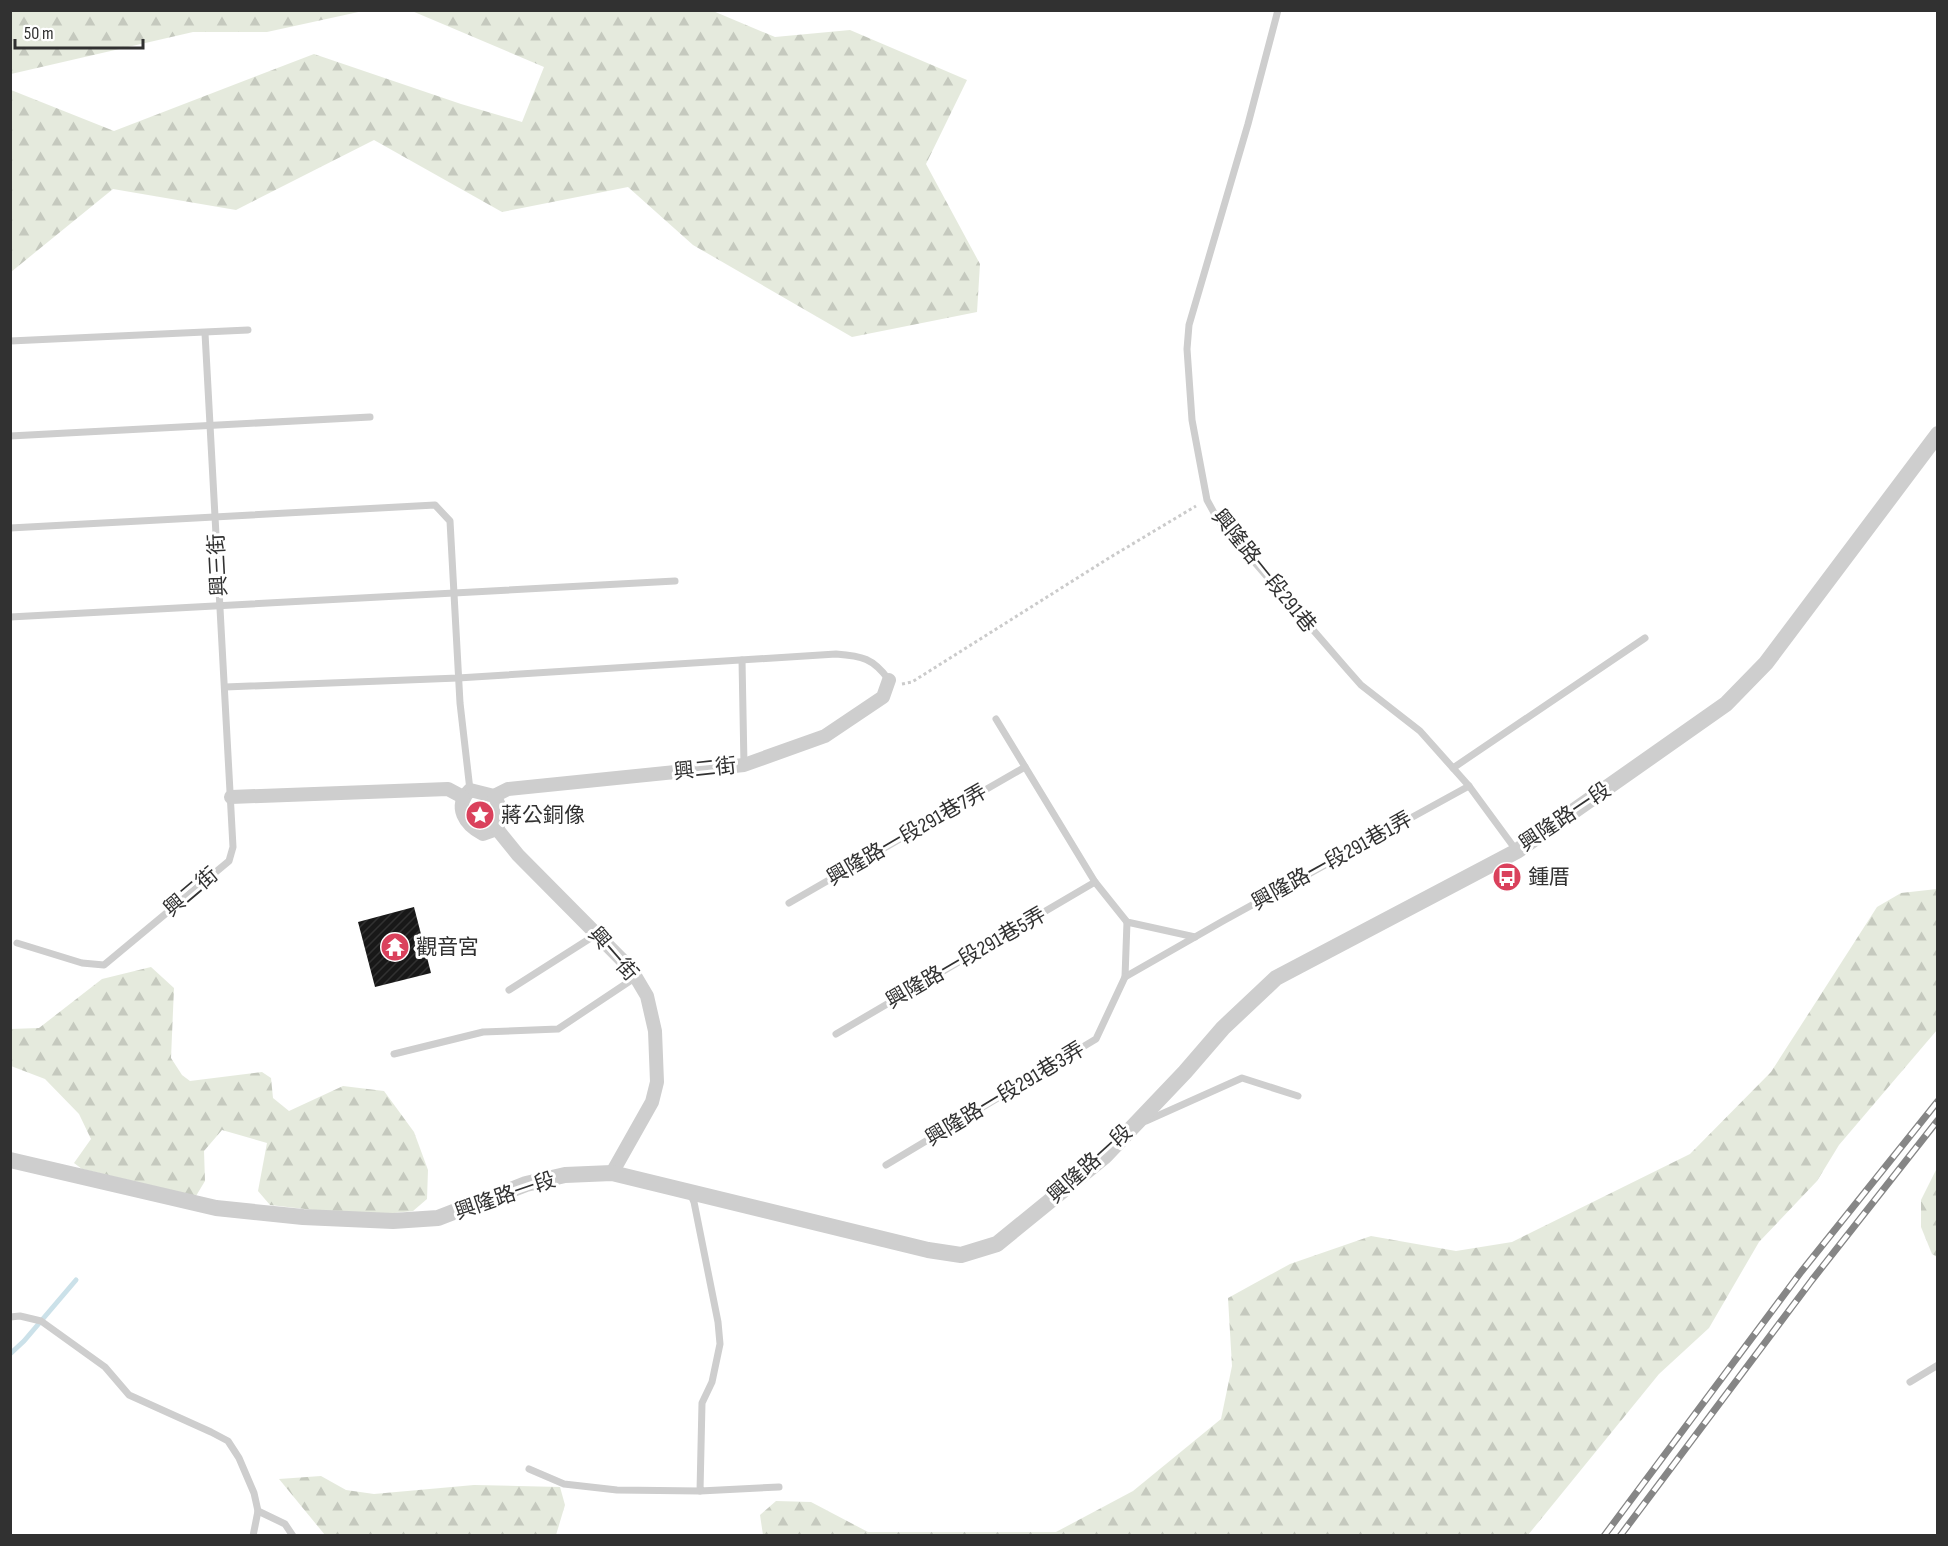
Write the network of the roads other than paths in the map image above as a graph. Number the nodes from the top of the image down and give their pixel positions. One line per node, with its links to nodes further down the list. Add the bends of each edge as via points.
1 (1278, 10): 23 (lane, 興隆路一段291巷, via 1189,326 1192,420 1207,500 1218,520 1361,685 1420,731)
2 (248, 330): 3 (lane)
3 (205, 333): 4 (lane); 6 (lane, 興三街)
4 (10, 341)
5 (370, 417): 6 (lane)
6 (210, 426): 8 (lane); 9 (lane, 興三街)
7 (1938, 434): 29 (street, 興隆路一段, via 1766,663 1726,704)
8 (10, 436)
9 (215, 518): 10 (lane); 12 (lane, via 435,505 450,521); 13 (lane, 興三街)
10 (10, 528)
11 (675, 581): 12 (lane)
12 (454, 593): 13 (lane); 17 (lane)
13 (220, 606): 14 (lane); 19 (lane, 興三街)
14 (10, 617)
15 (1645, 638): 23 (lane)
16 (742, 660): 17 (lane); 18 (lane, via 860,656 879,665); 21 (lane)
17 (458, 678): 19 (lane); 25 (lane)
18 (887, 684): 21 (street, 興二街, via 883,697 825,736)
19 (225, 687): 27 (lane, 興三街)
20 (996, 719): 22 (lane)
21 (744, 765): 26 (street, 興二街, via 508,789)
22 (1025, 767): 30 (lane); 31 (lane, 興隆路一段291巷7弄)
23 (1453, 768): 24 (lane, 興隆路一段291巷)
24 (1469, 786): 29 (lane, 興隆路一段291巷); 34 (lane, 興隆路一段291巷1弄)
25 (467, 794): 26 (street); 27 (street, via 448,789); 28 (street, via 464,815 471,828 483,834)
26 (494, 796): 28 (street, via 501,807)
27 (231, 797): 35 (lane, 興二街, via 233,847 229,861 104,965 82,963)
28 (497, 829): 33 (street, 興一街)
29 (1517, 850): 42 (street, 興隆路一段, via 1276,978 1223,1028)
30 (1095, 882): 32 (lane); 39 (lane, 興隆路一段291巷5弄)
31 (789, 903)
32 (1127, 922): 34 (lane); 37 (lane)
33 (597, 934): 36 (street, 興一街); 38 (lane)
34 (1195, 937): 37 (lane, 興隆路一段291巷1弄)
35 (17, 943)
36 (636, 977): 40 (lane, via 558,1029 483,1032); 45 (street, 興一街, via 647,996 655,1031 657,1082 652,1102)
37 (1125, 977): 44 (lane, 興隆路一段291巷3弄, via 1096,1039)
38 (509, 990)
39 (836, 1034)
40 (394, 1054)
41 (1298, 1096): 42 (lane, via 1242,1078)
42 (1132, 1127): 46 (street, 興隆路一段, via 1104,1156 997,1244 961,1255)
43 (10, 1160): 45 (street, 興隆路一段, via 216,1208 393,1221 438,1218 565,1175)
44 (886, 1165)
45 (612, 1173): 46 (street, 興隆路一段)
46 (690, 1193): 52 (lane, via 720,1344 712,1382 702,1403)
47 (10, 1317): 53 (lane, via 44,1323 105,1367 129,1395 228,1441 247,1475)
48 (1938, 1365): 49 (lane)
49 (1910, 1382)
50 (528, 1469): 52 (lane, via 564,1484 617,1490)
51 (779, 1487): 52 (lane)
52 (700, 1491)
53 (258, 1511): 54 (lane); 55 (lane, via 285,1524)
54 (253, 1536)
55 (294, 1536)

